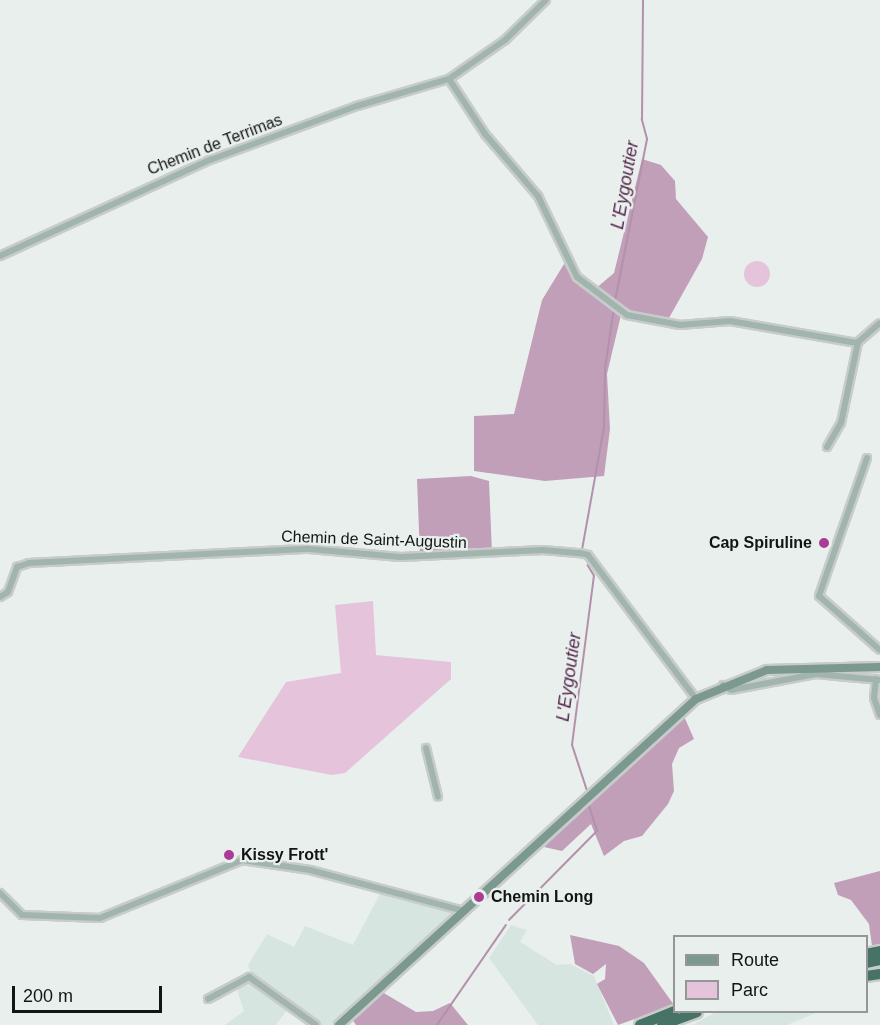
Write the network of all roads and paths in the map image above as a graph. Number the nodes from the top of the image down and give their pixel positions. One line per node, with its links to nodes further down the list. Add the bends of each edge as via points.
1 (546, 0): 2 (street, Chemin de Terrimas, via 505,40)
2 (449, 79): 3 (street, Chemin de Terrimas, via 357,106 210,160); 5 (street, via 485,134 538,196 577,277 627,315 680,325 730,321)
3 (0, 256)
4 (880, 323): 5 (street)
5 (858, 342): 6 (street, via 841,423)
6 (827, 447)
7 (867, 458): 9 (street, via 819,596)
8 (0, 597): 13 (street, Chemin de Saint-Augustin, via 8,592 17,567 29,563 309,549 418,558 543,550 580,553 588,555)
9 (880, 650)
10 (880, 667): 12 (main road, via 781,669 736,679)
11 (878, 679): 12 (street, via 845,674); 14 (street, via 874,698)
12 (727, 687): 13 (main road)
13 (696, 699): 18 (main road)
14 (880, 715)
15 (426, 748): 16 (street)
16 (438, 797)
17 (0, 893): 18 (street, via 22,915 100,918 242,860 310,870)
18 (464, 911): 23 (main road)
19 (208, 999): 22 (street, via 249,977)
20 (673, 1012): 24 (highway)
21 (692, 1013): 25 (highway)
22 (316, 1025)
23 (339, 1025)
24 (640, 1025)
25 (662, 1025)

